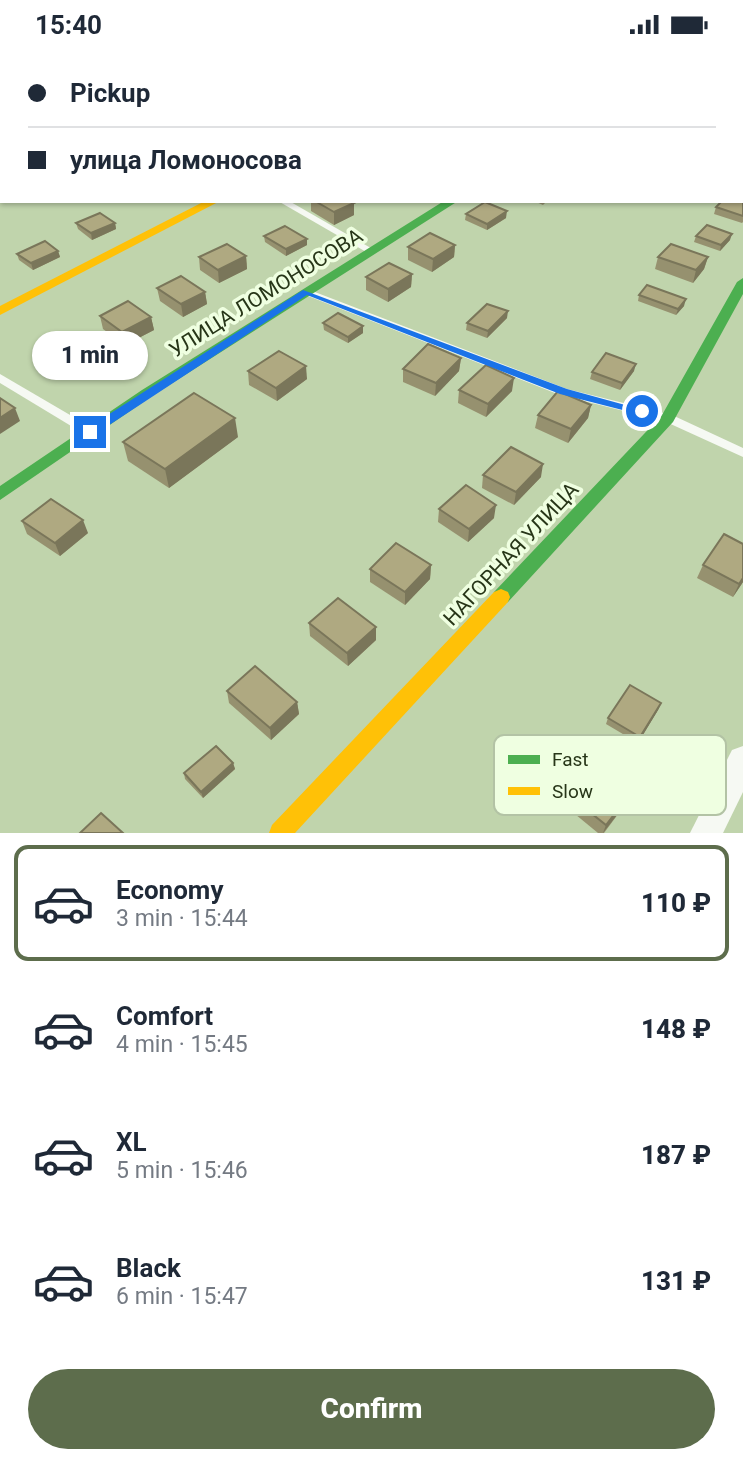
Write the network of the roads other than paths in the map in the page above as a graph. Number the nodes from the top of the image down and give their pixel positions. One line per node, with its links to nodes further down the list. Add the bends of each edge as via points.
1 (210, 203): 7 (street)
2 (286, 203): 4 (lane)
3 (449, 203): 4 (street, УЛИЦА ЛОМОНОСОВА)
4 (371, 251): 6 (street, УЛИЦА ЛОМОНОСОВА)
5 (743, 282): 9 (street, НАГОРНАЯ УЛИЦА)
6 (307, 292): 9 (lane, via 564,392); 10 (street, УЛИЦА ЛОМОНОСОВА)
7 (0, 311)
8 (0, 378): 10 (lane)
9 (668, 418): 11 (lane); 17 (street, НАГОРНАЯ УЛИЦА)
10 (90, 432): 12 (street, УЛИЦА ЛОМОНОСОВА)
11 (743, 453)
12 (0, 494)
13 (743, 760): 14 (street)
14 (726, 797)
15 (717, 815): 16 (street)
16 (710, 831)
17 (279, 833)

